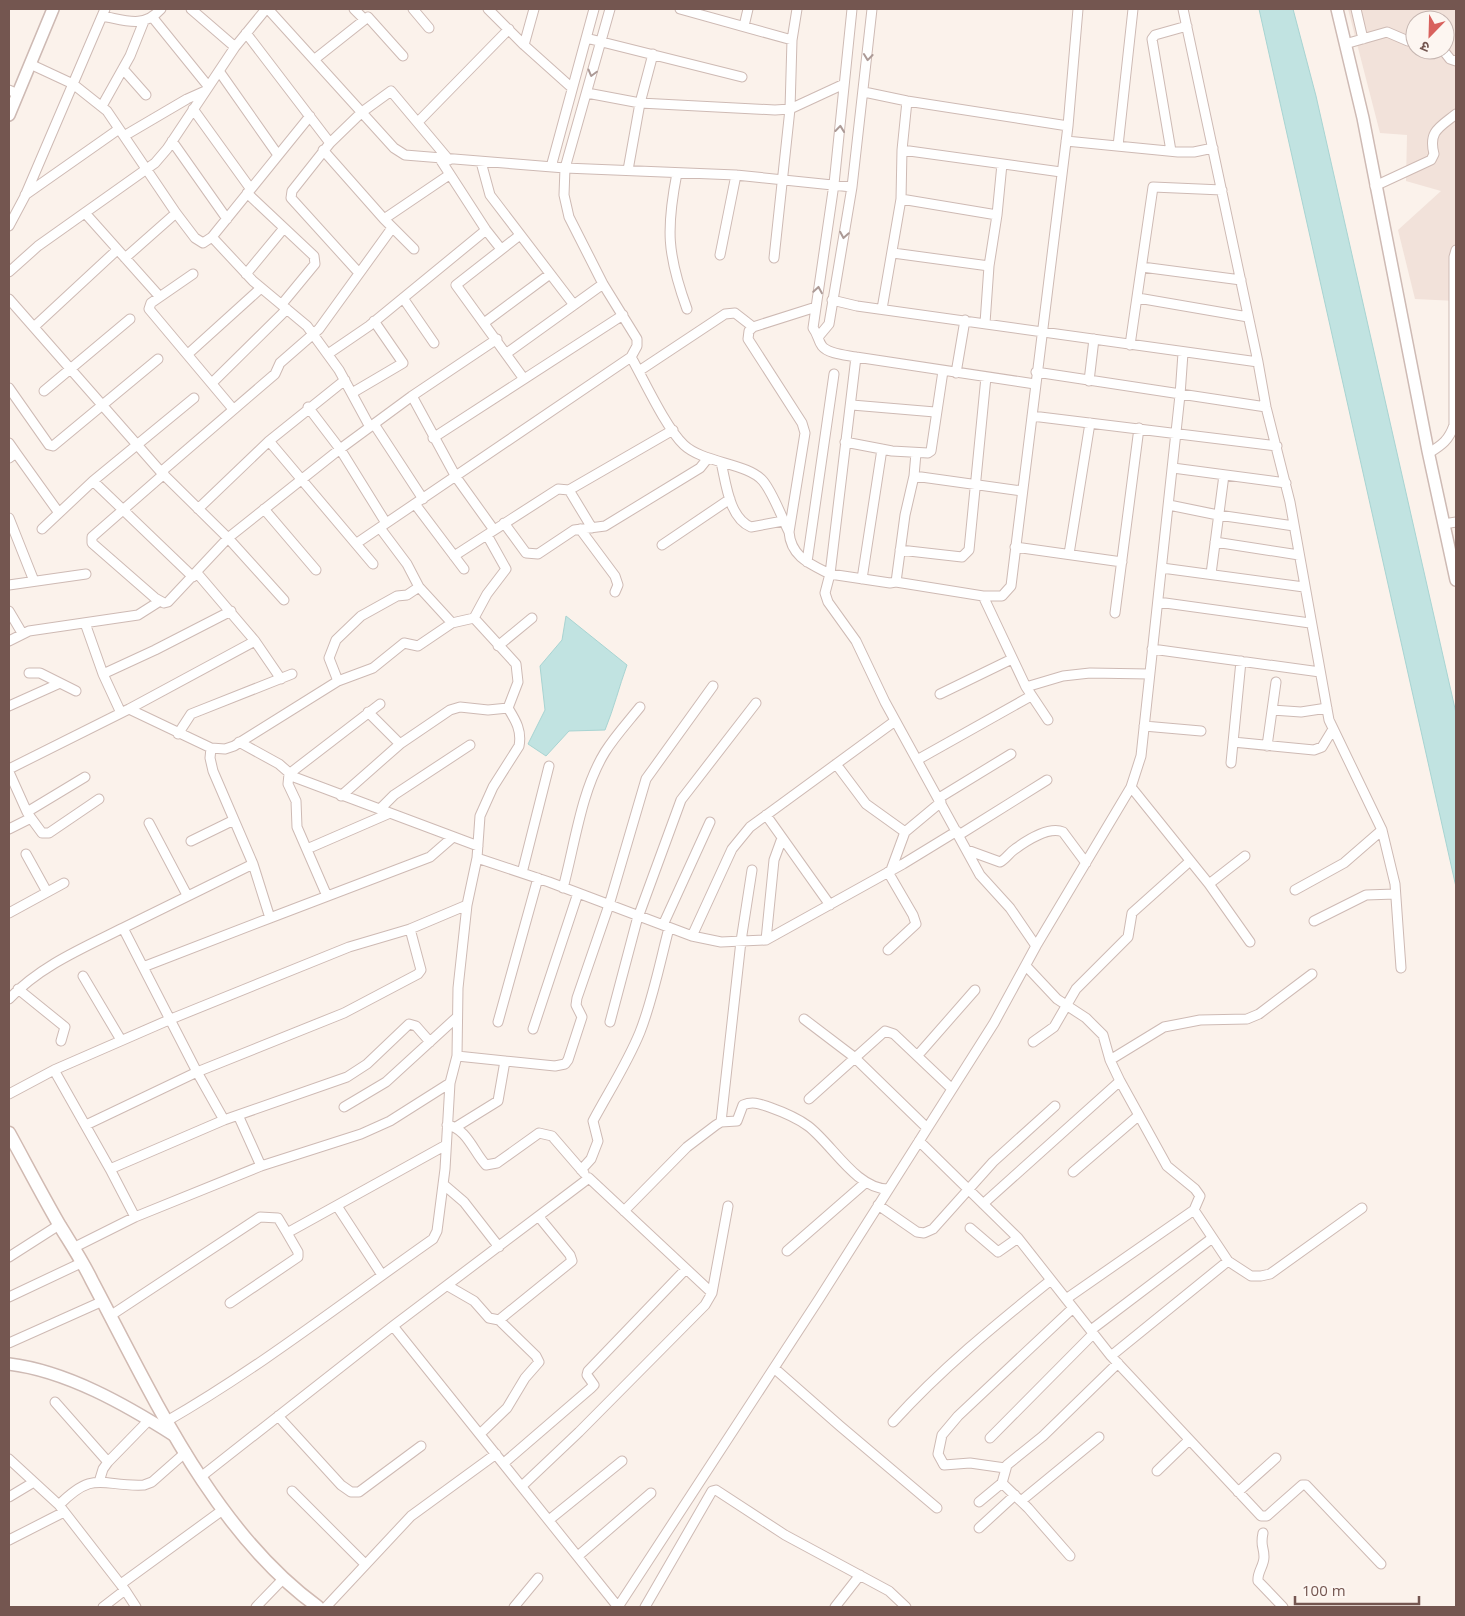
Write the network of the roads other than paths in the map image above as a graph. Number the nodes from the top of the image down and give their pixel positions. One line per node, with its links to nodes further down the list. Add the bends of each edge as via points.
1 (52, 9): 40 (street)
2 (161, 9): 23 (street)
3 (191, 9): 36 (street)
4 (267, 9): 28 (street); 39 (street)
5 (354, 9): 22 (street)
6 (413, 9): 26 (street)
7 (488, 9): 27 (street)
8 (534, 9): 35 (street)
9 (594, 9): 29 (street)
10 (610, 9): 33 (street)
11 (680, 9): 24 (street)
12 (748, 9): 24 (street)
13 (797, 9): 31 (street)
14 (852, 9): 45 (street)
15 (872, 9): 49 (street, one-way to 49)
16 (1078, 9): 62 (street)
17 (1133, 9): 67 (street)
18 (1183, 9): 25 (street)
19 (1337, 9): 34 (street)
20 (1356, 9): 30 (street)
21 (103, 13): 23 (street); 44 (street)
22 (364, 19): 38 (street, via 371,18); 39 (street)
23 (149, 20): 41 (street); 47 (street)
24 (744, 26): 31 (street)
25 (1186, 26): 68 (street); 71 (street, via 1155,35 1152,39)
26 (429, 28)
27 (509, 29): 35 (street); 61 (street)
28 (246, 33): 36 (street); 60 (street)
29 (586, 38): 33 (street); 46 (street)
30 (1363, 39): 32 (street, via 1386,32); 34 (street)
31 (792, 40): 56 (street)
32 (1405, 40)
33 (601, 41): 37 (street); 50 (street, one-way to 50)
34 (1345, 44): 86 (street)
35 (524, 45): 46 (street)
36 (235, 47): 42 (street)
37 (653, 54): 43 (street); 53 (street)
38 (403, 56)
39 (315, 59): 57 (street)
40 (30, 64): 44 (street); 48 (street)
41 (123, 69): 51 (street); 54 (street)
42 (218, 71): 47 (street); 72 (street)
43 (742, 77)
44 (73, 84): 54 (street); 90 (street)
45 (844, 84): 56 (street); 85 (street, one-way to 45)
46 (572, 88): 76 (street)
47 (207, 89): 55 (street); 63 (street)
48 (13, 92): 59 (street)
49 (864, 92): 52 (street); 87 (street)
50 (587, 93): 53 (street); 77 (street)
51 (146, 95)
52 (908, 101): 62 (street); 70 (street)
53 (640, 103): 56 (street, via 737,110); 79 (street)
54 (102, 106): 63 (street)
55 (193, 109): 64 (street); 89 (street)
56 (790, 109): 84 (street)
57 (362, 112): 61 (street, via 391,91); 66 (street); 73 (street, via 394,148 405,155)
58 (1456, 114): 86 (street, via 1433,136 1431,160)
59 (9, 115)
60 (310, 116): 66 (street); 72 (street)
61 (418, 122): 73 (street)
62 (1068, 126): 65 (street)
63 (121, 132): 78 (street); 90 (street)
64 (172, 141): 78 (street); 95 (street)
65 (1066, 141): 67 (street); 81 (street)
66 (330, 143): 69 (street)
67 (1118, 146): 71 (street)
68 (1213, 148): 71 (street, via 1194,152); 88 (street)
69 (323, 150): 96 (street); 114 (street, via 292,191 291,198)
70 (902, 150): 75 (street); 91 (street)
71 (1170, 151)
72 (278, 154): 89 (street)
73 (445, 159): 74 (street); 82 (street)
74 (481, 162): 76 (street); 101 (street, via 490,195)
75 (1002, 164): 81 (street); 94 (street)
76 (551, 167): 77 (street)
77 (565, 168): 79 (street); 120 (street, via 564,195 569,217)
78 (145, 170): 92 (street); 93 (street)
79 (628, 170): 80 (street)
80 (677, 172): 83 (street); 130 (street, via 669,239 672,263)
81 (1061, 172): 141 (street)
82 (450, 175): 96 (street); 100 (street)
83 (736, 175): 84 (street); 108 (street)
84 (782, 179): 85 (street); 110 (street)
85 (834, 184): 87 (street); 129 (street, one-way to 85)
86 (1376, 186): 197 (street)
87 (852, 187): 126 (street, one-way to 126)
88 (1222, 190): 112 (street, via 1153,187); 119 (street)
89 (249, 191): 95 (street); 98 (street)
90 (25, 196): 97 (street)
91 (901, 199): 94 (street); 107 (street)
92 (85, 213): 105 (street); 113 (street, via 38,246)
93 (176, 213): 102 (street, via 199,242 204,244); 109 (street)
94 (997, 215): 111 (street)
95 (227, 219): 102 (street)
96 (384, 219): 99 (street)
97 (9, 226)
98 (284, 228): 116 (street); 128 (street, via 316,260)
99 (392, 228): 103 (street); 114 (street)
100 (486, 230): 104 (street); 123 (street)
101 (520, 235): 104 (street); 117 (street)
102 (212, 238): 116 (street)
103 (414, 249)
104 (501, 249): 137 (street, via 456,285)
105 (117, 250): 109 (street); 139 (street)
106 (1456, 250): 118 (street)
107 (893, 253): 111 (street); 131 (street)
108 (720, 255)
109 (125, 258): 122 (street)
110 (774, 258)
111 (989, 266): 138 (street)
112 (1142, 267): 119 (street); 124 (street)
113 (9, 272)
114 (359, 273): 142 (street)
115 (193, 274): 122 (street)
116 (246, 274): 121 (street)
117 (550, 274): 127 (street); 137 (street)
118 (1456, 279): 174 (street)
119 (1241, 280): 133 (street)
120 (603, 284): 127 (street); 132 (street)
121 (261, 288): 128 (street); 150 (street)
122 (160, 297): 150 (street, via 150,309)
123 (403, 298): 136 (street); 146 (street)
124 (1138, 298): 133 (street); 147 (street)
125 (9, 299): 139 (street)
126 (832, 300): 131 (street); 143 (street, via 829,324)
127 (574, 305): 148 (street)
128 (284, 307): 142 (street); 166 (street)
129 (816, 307): 140 (street); 143 (street, via 813,328)
130 (687, 309)
131 (882, 309): 135 (street)
132 (623, 315): 152 (street, via 638,343); 163 (street)
133 (1248, 317): 155 (street)
134 (130, 319): 156 (street)
135 (965, 320): 138 (street); 159 (street)
136 (374, 322): 151 (street); 170 (street, via 403,363)
137 (484, 323): 144 (street)
138 (985, 323): 141 (street)
139 (35, 326): 156 (street)
140 (754, 327): 157 (street, via 734,313 725,314); 231 (street, via 748,338 802,423 805,433)
141 (1042, 333): 145 (street); 160 (street)
142 (314, 334): 151 (street); 179 (street, via 280,363 275,374)
143 (820, 336): 153 (street, via 822,347)
144 (497, 339): 148 (street); 172 (street)
145 (1094, 340): 147 (street); 165 (street)
146 (434, 343)
147 (1130, 345): 149 (street)
148 (507, 353): 163 (street)
149 (1183, 353): 155 (street); 171 (street)
150 (188, 354): 166 (street)
151 (328, 354): 164 (street)
152 (631, 357): 157 (street); 206 (street)
153 (856, 357): 158 (street); 176 (street)
154 (158, 359): 175 (street)
155 (1258, 362): 178 (street)
156 (73, 369): 169 (street); 175 (street)
157 (638, 371): 185 (street)
158 (943, 371): 159 (street); 180 (street)
159 (956, 372): 162 (street)
160 (1036, 372): 165 (street); 167 (street)
161 (834, 374): 241 (street)
162 (986, 377): 167 (street); 209 (street)
163 (524, 379): 188 (street)
164 (345, 380): 170 (street); 177 (street)
165 (1089, 381): 171 (street)
166 (212, 383): 179 (street)
167 (1036, 384): 181 (street)
168 (9, 388): 175 (street, via 49,445 53,446)
169 (44, 391)
170 (352, 393): 183 (street)
171 (1180, 395): 178 (street); 186 (street)
172 (412, 396): 183 (street); 188 (street)
173 (194, 398): 192 (street)
174 (1456, 400): 187 (street)
175 (103, 404): 192 (street)
176 (852, 405): 180 (street); 190 (street)
177 (308, 407): 189 (street); 194 (street)
178 (1266, 407): 193 (street)
179 (233, 409): 202 (street)
180 (935, 412): 196 (street, via 931,451 928,454)
181 (1032, 416): 182 (street); 211 (street)
182 (1090, 423): 184 (street); 238 (street)
183 (372, 425): 194 (street); 213 (street)
184 (1139, 428): 186 (street); 242 (street)
185 (673, 430): 199 (street, via 684,445); 210 (street)
186 (1176, 432): 193 (street); 201 (street)
187 (1453, 437): 197 (street)
188 (433, 438): 206 (street)
189 (269, 442): 205 (street); 215 (street)
190 (845, 442): 195 (street); 248 (street)
191 (9, 443): 198 (street)
192 (139, 444): 202 (street); 207 (street)
193 (1277, 446): 208 (street)
194 (340, 449): 205 (street); 225 (street)
195 (882, 449): 196 (street); 251 (street)
196 (916, 452): 204 (street)
197 (1429, 454): 224 (street)
198 (12, 455): 218 (street)
199 (708, 458): 200 (street); 228 (street, via 700,468 605,526)
200 (721, 462): 212 (street); 221 (street, via 763,481)
201 (1172, 468): 203 (street); 214 (street)
202 (163, 473): 215 (street); 217 (street)
203 (1224, 475): 208 (street); 219 (street)
204 (914, 476): 209 (street); 237 (street)
205 (302, 478): 216 (street); 234 (street)
206 (456, 478): 213 (street); 230 (street)
207 (93, 482): 217 (street); 218 (street)
208 (1286, 483): 226 (street)
209 (976, 485): 211 (street); 237 (street, via 969,550 965,556)
210 (569, 490): 223 (street, via 558,489); 228 (street)
211 (1022, 492): 236 (street)
212 (730, 498): 221 (street, via 744,524 752,527); 235 (street)
213 (419, 502): 225 (street); 240 (street)
214 (1169, 505): 219 (street); 244 (street)
215 (198, 509): 232 (street)
216 (264, 509): 232 (street); 246 (street)
217 (122, 512): 250 (street); 261 (street, via 92,537 92,543)
218 (59, 513): 229 (street)
219 (1218, 515): 226 (street); 233 (street)
220 (9, 518): 253 (street)
221 (783, 521): 231 (street)
222 (1456, 522): 224 (street)
223 (504, 523): 227 (street, via 530,555 538,554); 230 (street)
224 (1444, 524): 252 (street)
225 (383, 525): 234 (street); 256 (street)
226 (1294, 526): 239 (street)
227 (580, 528): 228 (street); 258 (street, via 615,576 618,585)
228 (592, 528)
229 (42, 529)
230 (490, 532): 240 (street); 266 (street, via 506,569)
231 (789, 532): 241 (street, via 795,552)
232 (228, 538): 250 (street); 260 (street)
233 (1215, 542): 239 (street); 249 (street)
234 (357, 543): 243 (street)
235 (662, 545)
236 (1015, 547): 238 (street); 259 (street, via 1010,586 1002,596)
237 (900, 550): 254 (street)
238 (1069, 554): 242 (street)
239 (1299, 555): 257 (street)
240 (454, 556): 245 (street)
241 (807, 562): 248 (street)
242 (1122, 562): 265 (street)
243 (373, 564)
244 (1162, 568): 249 (street); 262 (street)
245 (464, 569)
246 (316, 570)
247 (86, 574): 253 (street)
248 (830, 574): 251 (street); 302 (street, via 825,593 828,602 856,641)
249 (1211, 574): 257 (street)
250 (195, 575): 261 (street, via 168,602); 264 (street)
251 (862, 579): 254 (street)
252 (1456, 580)
253 (34, 581): 255 (street)
254 (896, 582): 259 (street)
255 (9, 585)
256 (419, 587): 269 (street); 284 (street, via 367,612 336,640 329,658)
257 (1304, 587): 270 (street)
258 (615, 592)
259 (983, 596): 276 (street)
260 (284, 600)
261 (160, 601): 268 (street, via 138,615)
262 (1158, 602): 270 (street); 275 (street)
263 (9, 611): 271 (street)
264 (231, 611): 273 (street); 280 (street)
265 (1116, 613)
266 (474, 618): 269 (street); 274 (street)
267 (532, 618): 274 (street)
268 (85, 623): 271 (street); 280 (street)
269 (452, 623): 284 (street, via 418,646 404,643 373,668)
270 (1310, 623): 279 (street)
271 (22, 634): 272 (street)
272 (9, 641)
273 (255, 642): 283 (street); 299 (street)
274 (498, 646): 296 (street, via 516,664 518,682)
275 (1152, 649): 277 (street); 282 (street)
276 (1012, 659): 288 (street); 290 (street)
277 (1241, 661): 279 (street); 308 (street)
278 (29, 672): 286 (street, via 40,673)
279 (1320, 672): 297 (street)
280 (103, 674): 299 (street)
281 (292, 674): 283 (street)
282 (1149, 674): 288 (street, via 1090,673 1063,676); 303 (street)
283 (281, 679): 306 (street, via 191,714)
284 (338, 681): 307 (street)
285 (1276, 682): 298 (street)
286 (58, 684): 289 (street); 294 (street)
287 (713, 686): 362 (street, via 646,779)
288 (1026, 687): 291 (street)
289 (76, 690)
290 (940, 694)
291 (1031, 696): 301 (street); 314 (street)
292 (756, 703): 366 (street, via 681,800)
293 (380, 704): 300 (street)
294 (9, 706)
295 (640, 707): 355 (street, via 605,752 595,773)
296 (508, 708): 309 (street, via 460,707 450,710); 340 (street, via 521,738 484,802)
297 (1327, 708): 298 (street, via 1301,712); 304 (street)
298 (1272, 710): 311 (street)
299 (125, 711): 306 (street); 318 (street)
300 (368, 712): 309 (street); 319 (street)
301 (1048, 720)
302 (895, 721): 314 (street); 316 (street)
303 (1144, 726): 305 (street); 322 (street, via 1141,756)
304 (1333, 729): 311 (street, via 1322,747 1314,750); 334 (street)
305 (1201, 731)
306 (178, 734): 312 (street)
307 (239, 742): 312 (street, via 225,749); 319 (street, via 279,764)
308 (1233, 742): 311 (street); 315 (street)
309 (400, 744): 323 (street)
310 (470, 746): 326 (street, via 394,795)
311 (1267, 746)
312 (211, 748): 330 (street, via 210,763)
313 (1011, 754): 325 (street)
314 (917, 760): 325 (street)
315 (1231, 763)
316 (836, 764): 329 (street); 335 (street, via 866,804)
317 (549, 766): 351 (street)
318 (9, 771): 328 (street)
319 (289, 774): 323 (street); 341 (street, via 288,784 296,801 298,827)
320 (85, 776): 328 (street)
321 (1047, 780): 336 (street)
322 (1130, 787): 346 (street); 347 (street)
323 (341, 796): 326 (street)
324 (99, 799): 328 (street, via 49,833 42,832)
325 (940, 800): 335 (street); 336 (street)
326 (380, 809): 327 (street)
327 (390, 813): 337 (street); 341 (street)
328 (29, 815): 333 (street)
329 (766, 815): 338 (street); 372 (street, via 750,827 732,848)
330 (234, 820): 339 (street); 348 (street)
331 (710, 822): 369 (street)
332 (149, 823): 360 (street)
333 (9, 829)
334 (1382, 830): 356 (street, via 1344,863); 359 (street)
335 (904, 832): 350 (street)
336 (958, 833): 342 (street); 350 (street)
337 (453, 837): 340 (street); 361 (street, via 430,857)
338 (782, 838): 363 (street); 373 (street, via 774,860)
339 (191, 841)
340 (478, 846): 345 (street)
341 (307, 849): 361 (street)
342 (967, 850): 347 (street, via 1000,862 1034,838 1059,830); 376 (street, via 980,874 1010,908)
343 (26, 854): 357 (street)
344 (1245, 856): 354 (street)
345 (477, 858): 351 (street); 364 (street)
346 (1189, 862): 354 (street); 386 (street, via 1132,913 1128,937 1076,989)
347 (1086, 863): 376 (street)
348 (253, 864): 360 (street); 367 (street)
349 (752, 870): 374 (street)
350 (889, 871): 363 (street); 377 (street, via 916,924)
351 (522, 873): 352 (street)
352 (538, 878): 355 (street); 390 (street)
353 (64, 883): 357 (street)
354 (1209, 884): 375 (street)
355 (564, 888): 358 (street)
356 (1295, 890)
357 (47, 892): 365 (street)
358 (578, 893): 362 (street); 392 (street)
359 (1395, 894): 368 (street, via 1366,895); 380 (street)
360 (187, 895): 370 (street)
361 (327, 896): 367 (street)
362 (609, 905): 366 (street); 401 (street, via 577,998 576,1005 582,1017 568,1060 555,1066)
363 (830, 905): 373 (street)
364 (467, 906): 371 (street); 387 (street)
365 (9, 913)
366 (639, 916): 369 (street); 391 (street)
367 (270, 918): 378 (street)
368 (1314, 921)
369 (666, 926): 372 (street); 423 (street, via 640,1031 615,1086 593,1121 598,1142)
370 (123, 928): 378 (street); 383 (street, via 50,966)
371 (410, 929): 388 (street, via 349,947); 403 (street, via 421,970 418,974 305,1030)
372 (692, 936): 374 (street, via 721,942)
373 (766, 940): 374 (street)
374 (741, 941): 414 (street)
375 (1250, 942)
376 (1036, 946): 379 (street)
377 (888, 950)
378 (143, 966): 388 (street)
379 (1026, 966): 386 (street); 406 (street)
380 (1401, 968)
381 (1312, 974): 400 (street, via 1248,1019 1200,1020 1164,1027)
382 (83, 976): 393 (street)
383 (18, 989): 385 (street); 394 (street, via 65,1027)
384 (975, 990): 397 (street)
385 (9, 999)
386 (1066, 1006): 396 (street, via 1054,1027); 400 (street, via 1086,1018 1103,1035)
387 (456, 1018): 395 (street); 398 (street)
388 (171, 1019): 393 (street); 403 (street)
389 (804, 1019): 399 (street)
390 (498, 1022)
391 (610, 1022)
392 (533, 1029)
393 (121, 1040): 402 (street)
394 (60, 1041)
395 (430, 1042): 410 (street, via 386,1082); 411 (street, via 416,1026 409,1024 367,1064 347,1077)
396 (1033, 1042)
397 (918, 1055): 399 (street, via 890,1030 879,1034); 406 (street)
398 (457, 1056): 401 (street); 405 (street)
399 (854, 1058): 408 (street); 417 (street)
400 (1110, 1060): 404 (street)
401 (506, 1061): 416 (street, via 498,1101)
402 (54, 1070): 407 (street); 415 (street)
403 (197, 1072): 413 (street); 415 (street)
404 (1120, 1081): 412 (street); 431 (street)
405 (450, 1083): 416 (street); 421 (street, via 361,1134)
406 (952, 1089): 417 (street)
407 (9, 1094)
408 (809, 1099)
409 (1054, 1106): 428 (street)
410 (344, 1107)
411 (238, 1115): 413 (street); 421 (street)
412 (1138, 1116): 424 (street); 435 (street, via 1167,1166 1200,1196)
413 (224, 1120): 422 (street)
414 (721, 1122): 426 (street, via 737,1121 743,1105 754,1102 791,1115 809,1127); 436 (street, via 687,1147)
415 (86, 1125): 422 (street)
416 (452, 1126): 420 (street); 423 (street, via 486,1165 497,1163 539,1133 552,1136)
417 (927, 1128): 419 (street)
418 (9, 1133): 439 (main road)
419 (919, 1141): 428 (street); 429 (street)
420 (446, 1145): 427 (street); 432 (street)
421 (262, 1166): 438 (street)
422 (110, 1169): 438 (street)
423 (582, 1170): 425 (street)
424 (1073, 1172)
425 (589, 1178): 436 (street); 437 (street)
426 (865, 1183): 429 (street); 446 (street)
427 (444, 1184): 444 (street, via 464,1202); 451 (street, via 439,1224 433,1239)
428 (968, 1188): 430 (street, via 933,1228 924,1233 917,1232); 431 (street)
429 (888, 1189): 430 (street)
430 (878, 1204): 468 (street)
431 (983, 1204): 442 (street)
432 (337, 1206): 441 (street); 451 (street)
433 (728, 1206): 454 (street)
434 (1362, 1208): 448 (street, via 1270,1274 1251,1276)
435 (1194, 1210): 443 (street); 456 (street)
436 (624, 1211): 450 (street)
437 (539, 1216): 444 (street); 461 (street, via 572,1260)
438 (135, 1217): 445 (street)
439 (59, 1225): 445 (main road); 447 (street)
440 (970, 1228): 442 (street, via 998,1252)
441 (287, 1233): 458 (street, via 298,1258); 460 (street, via 278,1218 260,1217)
442 (1018, 1238): 452 (street)
443 (1211, 1239): 448 (street); 463 (street)
444 (499, 1247): 453 (street)
445 (73, 1248): 449 (main road)
446 (787, 1250)
447 (9, 1256)
448 (1228, 1262): 465 (street)
449 (82, 1263): 455 (street); 457 (main road)
450 (686, 1269): 454 (street); 486 (street, via 588,1371 594,1385)
451 (382, 1275): 472 (street, via 204,1399)
452 (1051, 1280): 456 (street); 473 (street, via 970,1346)
453 (448, 1286): 461 (street, via 474,1301 489,1318); 462 (street)
454 (712, 1293): 493 (street, via 705,1305)
455 (9, 1297)
456 (1066, 1299): 459 (street)
457 (103, 1301): 460 (main road); 464 (street)
458 (230, 1303)
459 (1073, 1308): 463 (street); 487 (street, via 1006,1369 942,1435 938,1454 944,1465 970,1463)
460 (110, 1316): 472 (main road)
461 (499, 1320): 474 (street, via 539,1362 507,1408)
462 (393, 1326): 470 (street); 474 (street)
463 (1092, 1332): 465 (street); 477 (street)
464 (9, 1343)
465 (1111, 1356): 466 (street)
466 (1118, 1363): 478 (street); 487 (street)
467 (9, 1364): 471 (street, via 36,1367 87,1388)
468 (774, 1368): 500 (street); 521 (street)
469 (55, 1402): 485 (street)
470 (278, 1416): 479 (street, via 351,1492 359,1492); 489 (street)
471 (149, 1420): 476 (street); 485 (street)
472 (167, 1421): 476 (main road)
473 (893, 1422)
474 (480, 1434): 481 (street)
475 (1099, 1436): 498 (street)
476 (177, 1437): 480 (main road)
477 (990, 1438)
478 (1189, 1440): 488 (street); 496 (street)
479 (421, 1446)
480 (186, 1452): 489 (main road); 491 (street, via 144,1486)
481 (496, 1454): 486 (street); 509 (street, via 411,1516)
482 (9, 1458): 490 (street)
483 (1276, 1458): 496 (street)
484 (622, 1461): 503 (street)
485 (108, 1462): 491 (street)
486 (504, 1463): 493 (street)
487 (1006, 1468): 492 (street)
488 (1157, 1471)
489 (202, 1476): 502 (main road)
490 (34, 1482): 497 (street); 501 (street)
491 (99, 1482): 501 (street, via 73,1491)
492 (1002, 1483): 498 (street); 499 (street)
493 (522, 1486): 503 (street)
494 (292, 1491): 509 (street)
495 (652, 1492): 507 (street)
496 (1238, 1492): 510 (street, via 1263,1517 1306,1485)
497 (9, 1497)
498 (1018, 1498): 504 (street); 508 (street)
499 (979, 1502)
500 (937, 1508)
501 (62, 1509): 506 (street); 514 (street)
502 (224, 1509): 513 (main road); 514 (street)
503 (548, 1520): 507 (street)
504 (979, 1528)
505 (1263, 1533): 525 (street, via 1260,1546 1264,1559 1258,1581)
506 (9, 1540)
507 (578, 1556): 521 (street)
508 (1070, 1556)
509 (365, 1564): 519 (street)
510 (1381, 1564)
511 (860, 1575): 522 (street, via 785,1535 716,1490 712,1491); 523 (street); 524 (street, via 889,1590)
512 (538, 1578): 520 (street)
513 (283, 1579): 517 (street); 518 (main road)
514 (123, 1587): 515 (street); 516 (street)
515 (104, 1607)
516 (136, 1607)
517 (256, 1607)
518 (318, 1607)
519 (326, 1607)
520 (514, 1607)
521 (618, 1607)
522 (645, 1607)
523 (835, 1607)
524 (906, 1607)
525 (1283, 1607)

